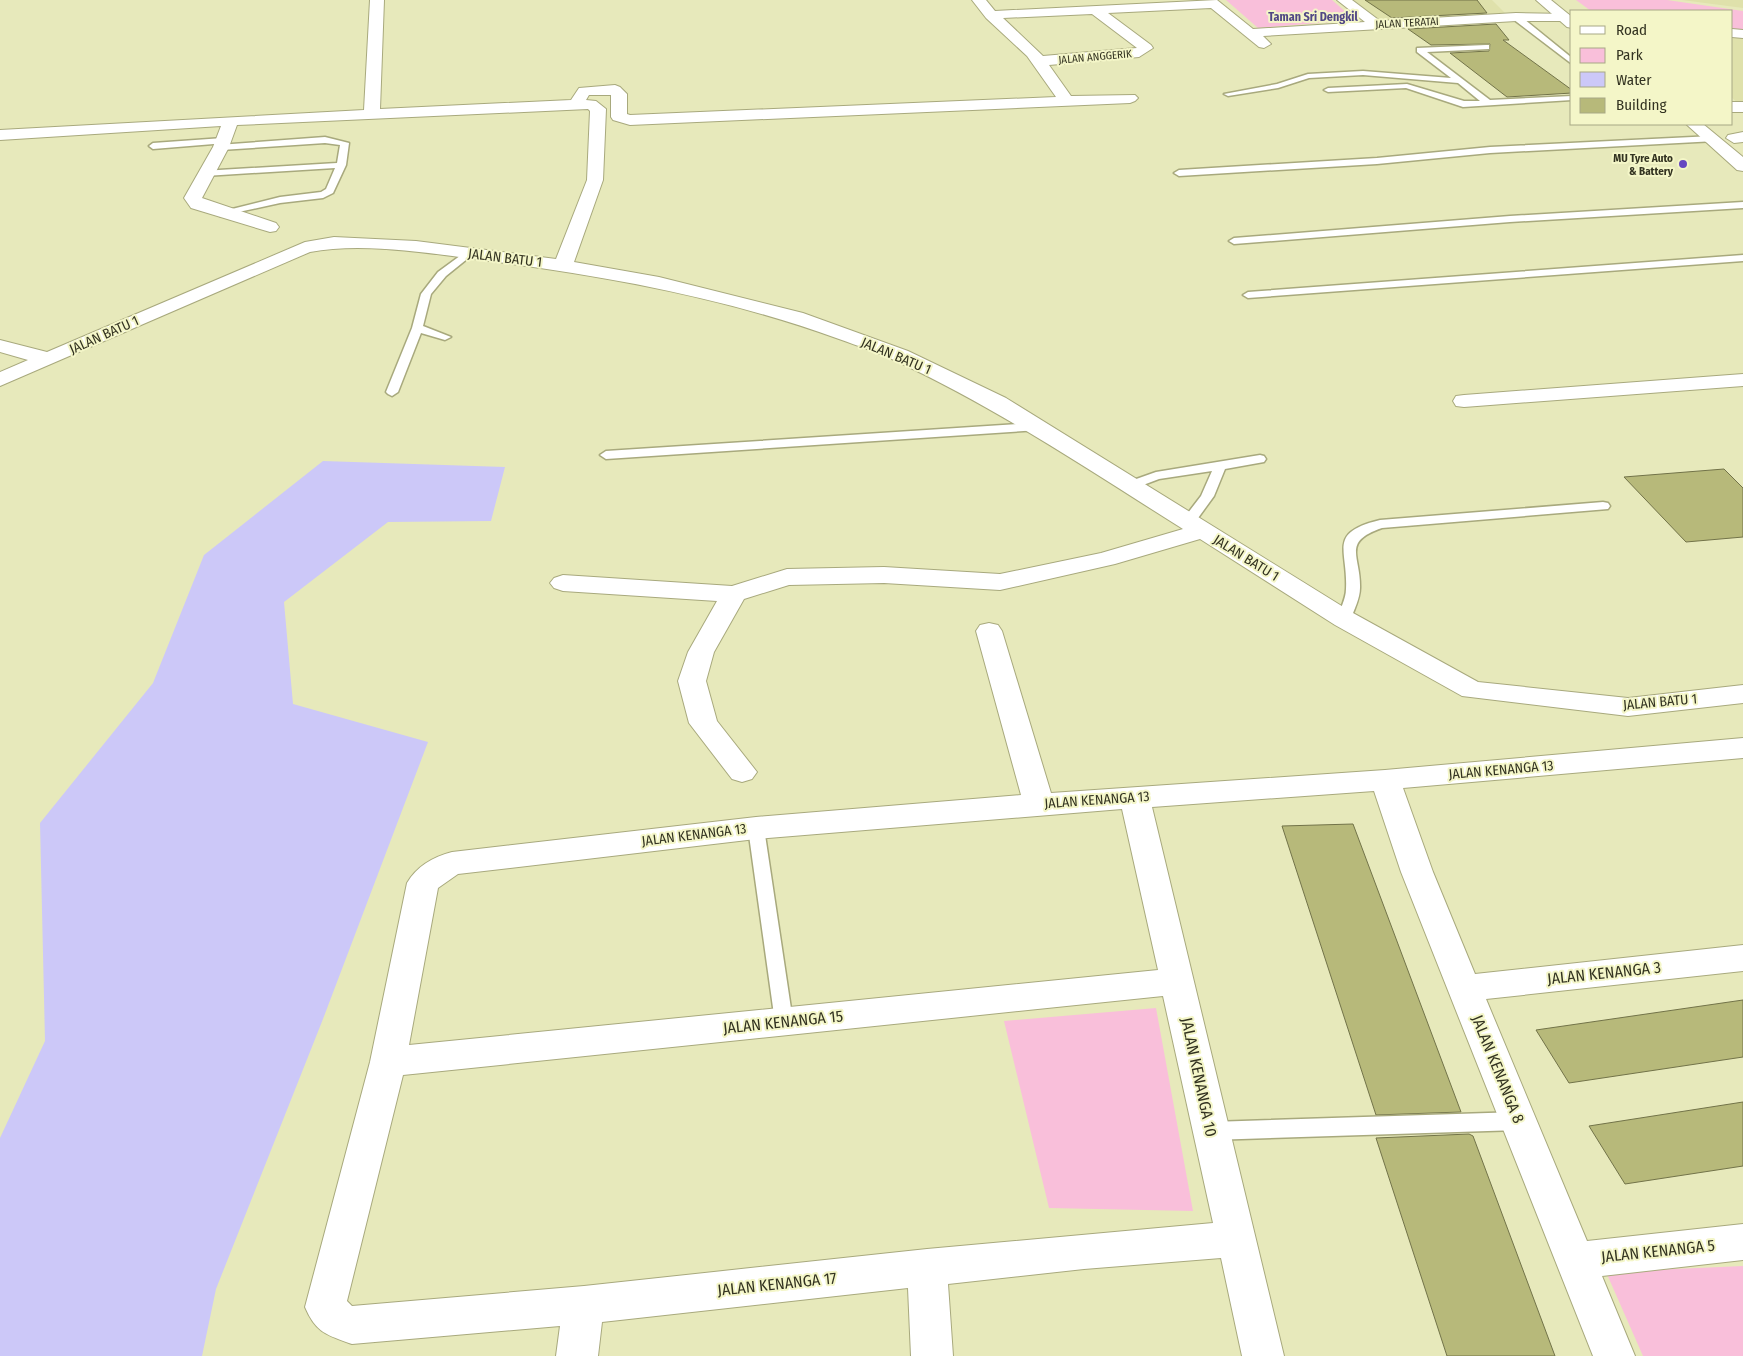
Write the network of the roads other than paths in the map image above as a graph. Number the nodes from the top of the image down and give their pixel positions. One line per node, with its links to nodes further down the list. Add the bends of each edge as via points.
1 (377, 0): 27 (street)
2 (979, 0): 10 (street)
3 (1344, 0): 13 (street)
4 (1543, 0): 12 (street)
5 (1562, 0): 9 (street)
6 (1212, 2): 8 (street); 14 (street)
7 (1504, 6): 11 (street)
8 (1095, 10): 10 (street); 18 (street, JALAN ANGGERIK, via 1146,48 1139,53)
9 (1576, 10)
10 (991, 15): 18 (street)
11 (1516, 17): 12 (street, JALAN TERATAI); 13 (street, JALAN TERATAI); 17 (lane)
12 (1567, 20)
13 (1377, 25): 14 (street, JALAN TERATAI)
14 (1251, 33): 16 (street)
15 (1486, 47): 19 (lane, via 1420,50)
16 (1273, 51)
17 (1570, 60)
18 (1039, 61): 24 (street)
19 (1460, 81): 21 (lane, via 1363,73 1308,76 1278,86); 25 (lane)
20 (1328, 90): 25 (lane, via 1407,86 1463,104)
21 (1228, 94)
22 (1130, 98): 24 (street)
23 (1570, 98): 25 (lane)
24 (1066, 100): 26 (street, via 630,120 619,117 620,94 615,90 584,91)
25 (1488, 103)
26 (576, 104): 27 (street); 45 (street, via 591,104 598,109 596,180)
27 (372, 114): 28 (street)
28 (231, 121): 31 (street); 33 (street)
29 (1697, 125): 30 (street)
30 (1715, 131): 32 (street); 36 (street); 38 (lane, via 1377,161)
31 (0, 135)
32 (1740, 140)
33 (222, 144): 34 (lane); 35 (lane, via 337,141 345,143); 37 (street)
34 (153, 146)
35 (341, 165): 37 (lane); 40 (lane, via 330,191 323,195 280,200)
36 (1743, 166)
37 (205, 173): 40 (street, via 193,198 197,204)
38 (1179, 173)
39 (1743, 205): 42 (lane)
40 (223, 214): 41 (street)
41 (270, 228)
42 (1234, 241)
43 (468, 253): 45 (street, JALAN BATU 1); 47 (lane, via 426,294); 50 (street, JALAN BATU 1, via 334,242 305,248)
44 (1743, 258): 46 (lane)
45 (563, 266): 55 (street, JALAN BATU 1, via 659,283 796,317 901,355 998,403)
46 (1248, 295)
47 (417, 328): 48 (lane); 53 (lane)
48 (445, 337)
49 (0, 346): 50 (street)
50 (48, 359): 51 (street, JALAN BATU 1)
51 (0, 380)
52 (1743, 380): 54 (street)
53 (392, 392)
54 (1464, 401)
55 (1035, 427): 56 (lane); 59 (street, JALAN BATU 1)
56 (606, 454)
57 (1260, 459): 58 (lane)
58 (1219, 466): 59 (lane, via 1156,476); 61 (lane, via 1216,483)
59 (1130, 486): 61 (street, JALAN BATU 1)
60 (1603, 506): 64 (lane, via 1380,524 1359,530 1350,540 1354,590)
61 (1195, 527): 63 (street, via 1106,559 1000,582 884,575 787,577); 64 (street, JALAN BATU 1)
62 (563, 583): 63 (street)
63 (734, 594): 68 (street, via 701,652 692,681 703,723)
64 (1344, 618): 66 (street, JALAN BATU 1, via 1472,690 1628,707)
65 (989, 631): 71 (street)
66 (1742, 696)
67 (1743, 748): 69 (street, JALAN KENANGA 13)
68 (742, 772)
69 (1385, 780): 70 (street, JALAN KENANGA 13); 75 (street, JALAN KENANGA 8, via 1417,872)
70 (1135, 798): 71 (street, JALAN KENANGA 13); 74 (street, JALAN KENANGA 10)
71 (1039, 805): 72 (street, JALAN KENANGA 13)
72 (756, 828): 76 (lane); 77 (street, JALAN KENANGA 13, via 452,864 436,871 423,883)
73 (1743, 958): 75 (street, JALAN KENANGA 3)
74 (1178, 981): 76 (street, JALAN KENANGA 15); 79 (street, JALAN KENANGA 10)
75 (1465, 988): 78 (street, JALAN KENANGA 8)
76 (784, 1022): 77 (street, JALAN KENANGA 15)
77 (388, 1062): 84 (street, JALAN KENANGA 17, via 325,1308 336,1318 352,1324)
78 (1519, 1121): 79 (lane); 82 (street, JALAN KENANGA 8)
79 (1211, 1131): 80 (street, JALAN KENANGA 10)
80 (1235, 1239): 83 (street, JALAN KENANGA 17, via 1084,1250); 87 (street, JALAN KENANGA 10)
81 (1743, 1242): 82 (street, JALAN KENANGA 5)
82 (1574, 1261): 88 (street, JALAN KENANGA 8)
83 (926, 1267): 84 (street, JALAN KENANGA 17); 86 (street)
84 (584, 1305): 85 (street)
85 (577, 1356)
86 (932, 1356)
87 (1264, 1356)
88 (1614, 1356)

